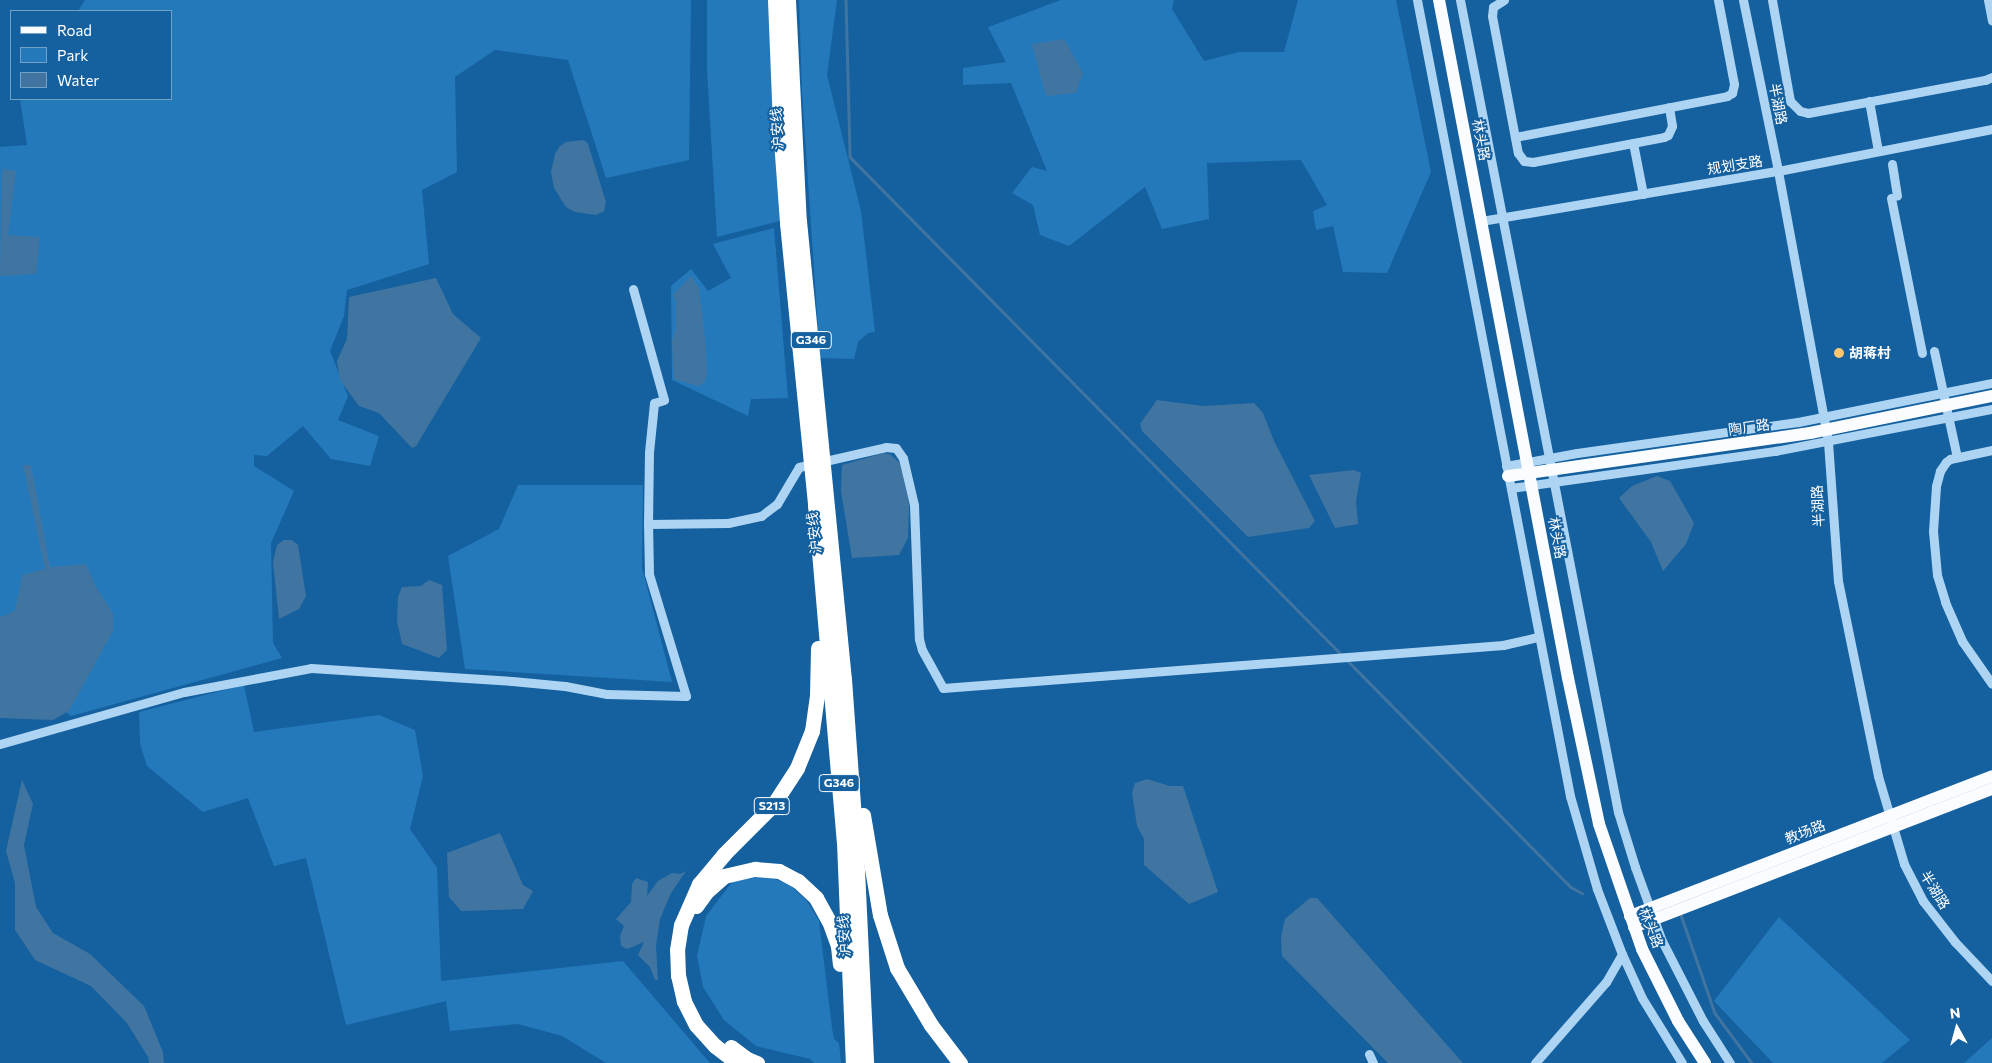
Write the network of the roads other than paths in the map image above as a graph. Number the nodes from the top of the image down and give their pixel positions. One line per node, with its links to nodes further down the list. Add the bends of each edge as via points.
1 (775, 0): 34 (highway, 沪安线 / G346, via 787,223)
2 (788, 0): 34 (highway, 沪安线 / G346, via 799,221)
3 (1417, 0): 37 (street)
4 (1439, 0): 23 (main road, 林头路)
5 (1460, 0): 22 (street)
6 (1504, 0): 16 (street, via 1494,7 1492,16)
7 (1718, 0): 14 (street, via 1734,89 1727,96)
8 (1743, 0): 20 (street, 半湖路)
9 (1772, 0): 13 (street, via 1793,107 1808,113)
10 (1988, 0): 11 (street)
11 (1992, 21)
12 (1992, 77): 13 (street)
13 (1869, 101): 18 (street)
14 (1669, 107): 16 (street); 17 (street, via 1672,126 1668,134)
15 (1992, 129): 18 (street, 规划支路)
16 (1515, 137): 17 (street, via 1520,158 1528,162)
17 (1633, 143): 21 (street)
18 (1878, 151): 20 (street, 规划支路)
19 (1892, 164): 26 (street, via 1894,197)
20 (1778, 171): 21 (street, 规划支路); 31 (street, 半湖路)
21 (1643, 194): 22 (street, 规划支路)
22 (1502, 218): 23 (street, 规划支路); 35 (street)
23 (1481, 221): 36 (main road, 林头路)
24 (633, 290): 39 (street, via 664,400 654,403 649,452)
25 (1934, 351): 29 (street)
26 (1922, 353)
27 (1992, 383): 31 (street)
28 (1992, 396): 29 (main road, 陶厂路)
29 (1945, 406): 31 (main road, 陶厂路); 33 (street)
30 (1992, 409): 31 (street)
31 (1826, 430): 35 (main road, 陶厂路); 46 (street, 半湖路, via 1838,581)
32 (1992, 450): 33 (street)
33 (1957, 457): 42 (street, via 1946,462 1936,486 1933,531 1937,575 1962,641)
34 (817, 463): 38 (highway, 沪安线 / G346); 39 (street, via 799,467 777,504 761,516 728,523); 40 (street, via 886,447 896,448 903,458 914,505 920,639 922,650 943,688 1503,645); 41 (highway, 沪安线 / G346)
35 (1551, 470): 36 (main road, 陶厂路); 47 (street, via 1618,812)
36 (1530, 473): 37 (main road, 陶厂路); 48 (main road, 林头路, via 1587,771 1600,824)
37 (1508, 477): 40 (street)
38 (814, 504): 51 (highway, S213, via 819,653 812,730 797,768 773,805 699,884 680,925 678,975 684,1001 696,1025); 53 (highway, 沪安线 / G346, via 844,842)
39 (648, 524): 43 (street, via 649,574 686,696 607,694 539,683 311,668 184,692)
40 (1539, 638): 49 (street, via 1579,831)
41 (844, 679): 54 (highway, 沪安线 / G346); 55 (highway, via 869,860 880,915 897,968 931,1025)
42 (1992, 684)
43 (0, 744)
44 (1992, 776): 46 (main road, 教场路)
45 (1992, 789): 46 (main road, 教场路)
46 (1890, 822): 47 (main road, 教场路); 50 (street, 半湖路, via 1904,864 1923,901 1955,942)
47 (1652, 913): 48 (main road, 教场路); 59 (street, via 1679,976)
48 (1632, 921): 58 (main road, 林头路, via 1678,1021)
49 (1622, 954): 56 (street, via 1606,982); 57 (street, via 1642,998)
50 (1992, 981)
51 (737, 1063)
52 (757, 1063): 53 (highway, via 724,1042 706,1023 685,973 684,949 696,906 707,891 724,876 755,869 779,871 798,881 816,898 829,920 838,946)
53 (853, 1063)
54 (866, 1063)
55 (960, 1063)
56 (1535, 1063)
57 (1682, 1063)
58 (1705, 1063)
59 (1730, 1063)

